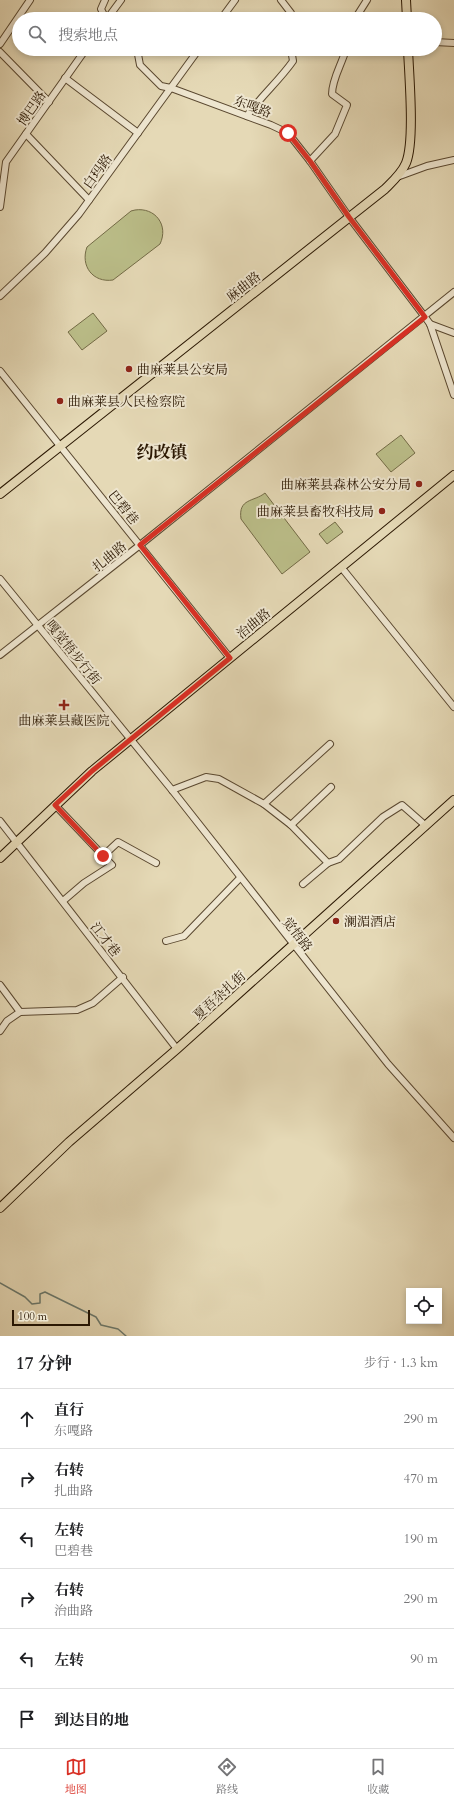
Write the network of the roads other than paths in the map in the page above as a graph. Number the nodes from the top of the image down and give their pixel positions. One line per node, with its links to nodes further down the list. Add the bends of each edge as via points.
1 (30, 0): 8 (street)
2 (105, 0): 9 (street)
3 (121, 0): 10 (street)
4 (235, 0): 11 (street)
5 (281, 0): 12 (street)
6 (367, 0): 13 (street)
7 (406, 0): 14 (main road)
8 (22, 12)
9 (104, 12)
10 (112, 12)
11 (226, 12)
12 (290, 12)
13 (359, 12)
14 (407, 12)
15 (12, 26): 18 (street)
16 (442, 42): 17 (street)
17 (454, 43)
18 (0, 44)
19 (0, 52): 28 (street)
20 (81, 56): 26 (street, 博巴路)
21 (138, 56): 27 (street, 东嘎路, via 140,65 161,86)
22 (194, 56): 27 (street, 白玛路)
23 (292, 56): 29 (street, via 290,65)
24 (344, 56): 33 (street, via 332,86 332,94 346,105 335,134)
25 (408, 56): 34 (main road, 麻曲路, via 409,149 406,163)
26 (65, 78): 28 (street, 博巴路); 30 (street)
27 (171, 88): 29 (street, 东嘎路); 30 (street, 白玛路)
28 (49, 102): 31 (street, 博巴路)
29 (247, 116): 33 (street, 东嘎路, via 288,133)
30 (138, 133): 35 (street, 白玛路)
31 (26, 134): 35 (street); 36 (street, 博巴路, via 6,162)
32 (454, 160): 34 (street, via 427,166)
33 (310, 161): 37 (street, 东嘎路)
34 (396, 178): 37 (main road, 麻曲路)
35 (89, 200): 39 (street, 白玛路, via 45,253)
36 (0, 207)
37 (349, 217): 40 (street, 东嘎路); 45 (main road, 麻曲路)
38 (454, 292): 40 (street, 扎曲路)
39 (0, 296)
40 (425, 317): 41 (street, 东嘎路); 48 (street, 扎曲路)
41 (430, 324): 42 (street); 44 (street, 东嘎路)
42 (454, 333)
43 (0, 371): 45 (street, 巴碧巷)
44 (454, 395)
45 (60, 446): 47 (main road, 麻曲路); 48 (street, 巴碧巷)
46 (454, 475): 49 (main road, 治曲路)
47 (0, 494)
48 (140, 545): 51 (street, 扎曲路); 53 (street, 巴碧巷)
49 (341, 567): 53 (main road, 治曲路); 54 (street)
50 (0, 579): 51 (street, 嘎觉悟步行街)
51 (38, 626): 52 (street, 扎曲路); 55 (street, 嘎觉悟步行街)
52 (0, 655)
53 (230, 658): 55 (main road, 治曲路)
54 (454, 707)
55 (130, 740): 58 (street, 觉悟路); 61 (main road, 治曲路)
56 (330, 744): 60 (street)
57 (331, 787): 63 (street)
58 (172, 790): 60 (street, via 206,777 219,779); 70 (street, 觉悟路)
59 (454, 800): 64 (main road, 夏吾杂扎街)
60 (264, 804): 63 (street)
61 (55, 805): 65 (main road, 治曲路); 66 (street)
62 (0, 821): 65 (street, 江才巷)
63 (291, 825): 69 (street)
64 (426, 826): 69 (street, via 402,805 384,817 339,859); 74 (main road, 夏吾杂扎街)
65 (18, 843): 67 (main road, 治曲路); 72 (street, 江才巷)
66 (103, 856): 68 (street, via 118,842); 72 (street, via 112,865 84,883)
67 (0, 858)
68 (156, 863)
69 (328, 863): 71 (street)
70 (240, 878): 73 (street, via 184,936); 74 (street, 觉悟路)
71 (303, 884)
72 (63, 901): 75 (street, 江才巷)
73 (166, 941)
74 (293, 945): 79 (main road, 夏吾杂扎街); 80 (street, 觉悟路, via 388,1064)
75 (122, 977): 77 (street, via 93,1003 77,1010); 79 (street, 江才巷)
76 (0, 985): 77 (street)
77 (20, 1012): 78 (street, via 7,1020)
78 (0, 1030)
79 (177, 1049): 81 (main road, 夏吾杂扎街, via 69,1142)
80 (454, 1138)
81 (0, 1208)

